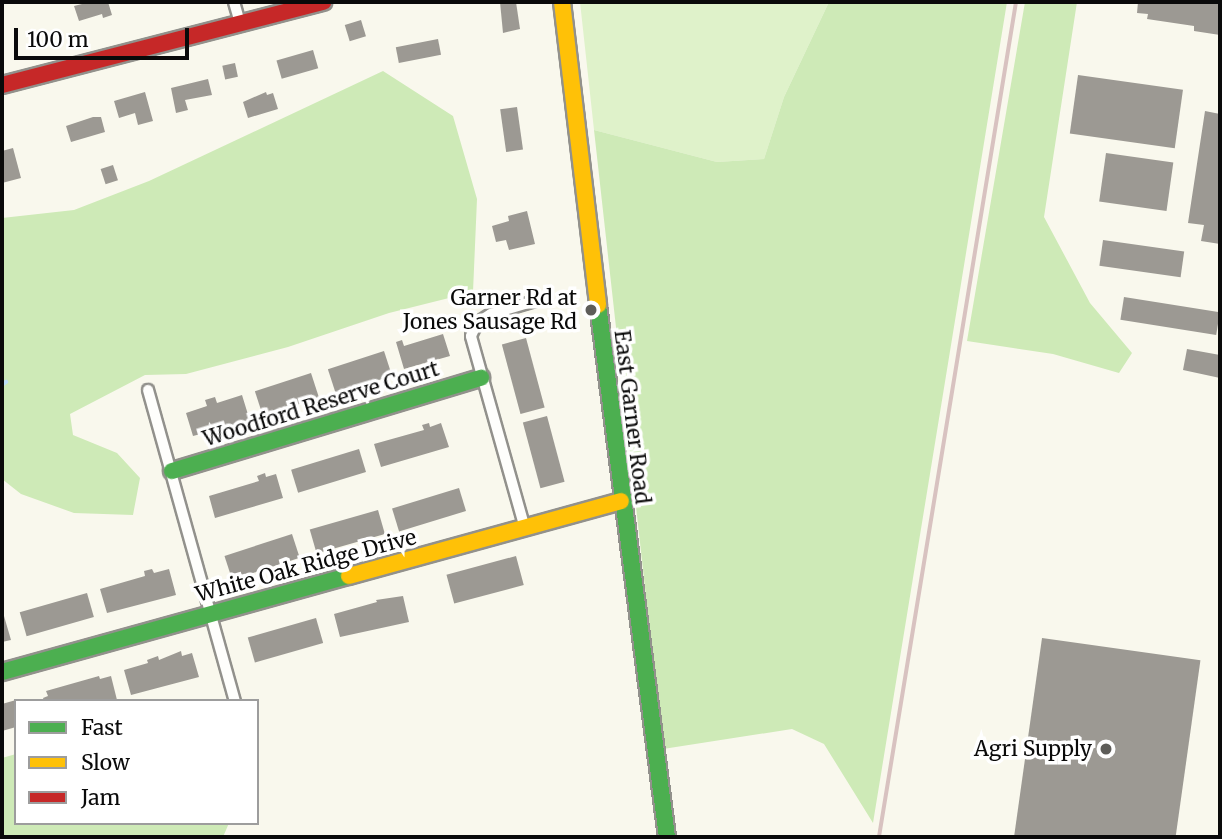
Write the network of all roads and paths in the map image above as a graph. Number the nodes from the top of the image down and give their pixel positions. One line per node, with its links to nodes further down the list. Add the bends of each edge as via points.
1 (234, 2): 4 (street)
2 (323, 2): 4 (main road)
3 (562, 2): 10 (main road, East Garner Road)
4 (240, 23): 5 (main road)
5 (2, 85)
6 (545, 298): 7 (street, via 491,314 473,328 472,345)
7 (481, 378): 9 (main road, Woodford Reserve Court); 11 (street)
8 (148, 390): 9 (street)
9 (172, 471): 12 (street)
10 (621, 501): 11 (main road, White Oak Ridge Drive); 15 (main road, East Garner Road)
11 (524, 526): 12 (main road, White Oak Ridge Drive)
12 (211, 613): 13 (main road, White Oak Ridge Drive); 14 (street)
13 (2, 672)
14 (234, 699)
15 (667, 837)

